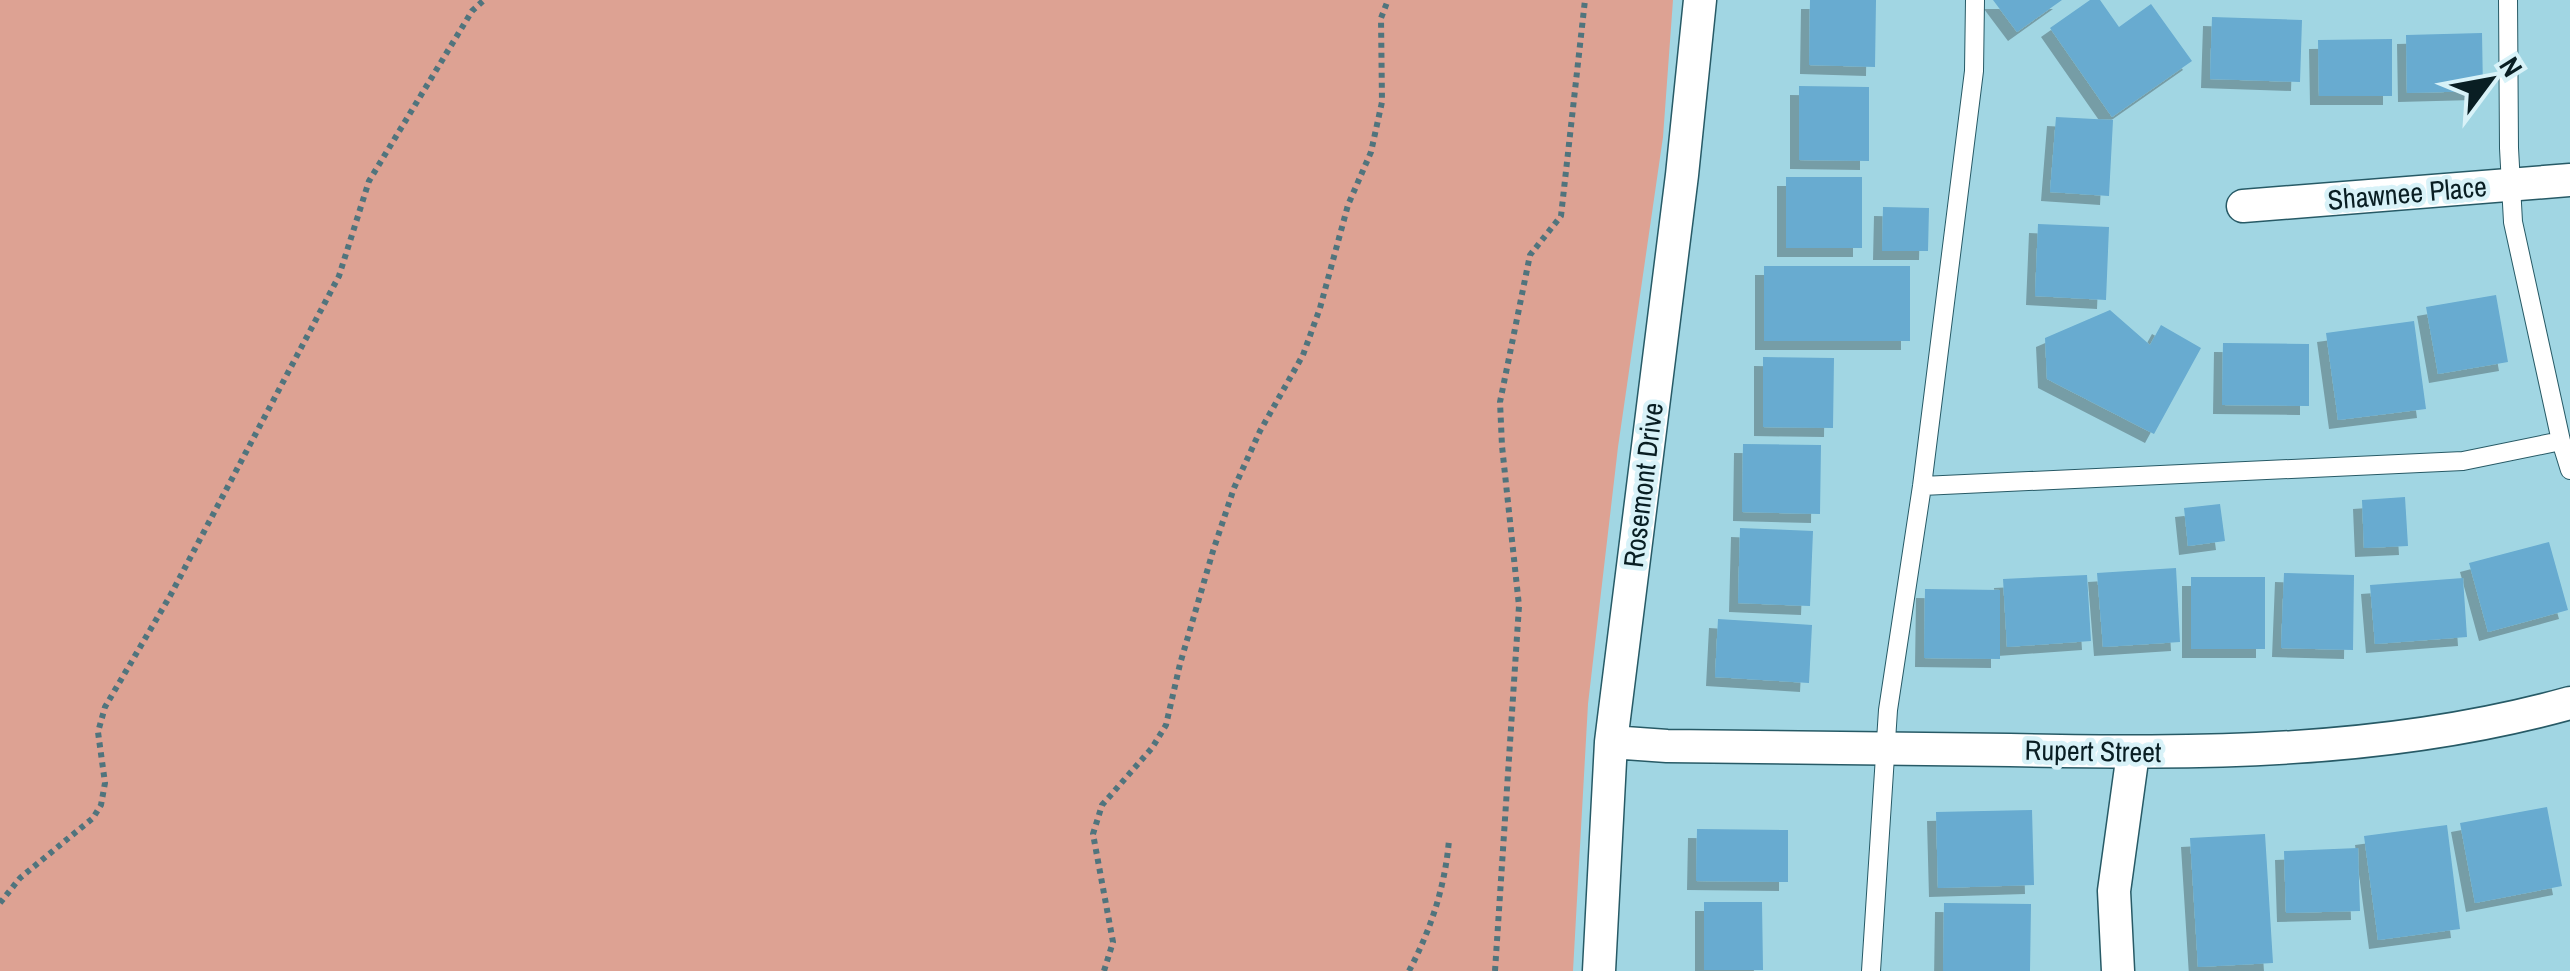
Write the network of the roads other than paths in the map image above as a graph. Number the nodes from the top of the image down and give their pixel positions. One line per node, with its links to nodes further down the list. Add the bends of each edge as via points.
1 (1700, 0): 11 (street, Rosemont Drive)
2 (1975, 0): 9 (lane, via 1974,71)
3 (2508, 0): 5 (lane)
4 (2570, 180): 5 (street, Shawnee Place)
5 (2511, 185): 6 (street, Shawnee Place); 7 (lane, via 2513,222)
6 (2243, 206)
7 (2561, 441): 8 (lane); 9 (lane, via 2463,461)
8 (2570, 470)
9 (1922, 486): 12 (lane)
10 (2570, 703): 13 (street, Rupert Street, via 2468,728 2345,745)
11 (1611, 742): 12 (street, Rupert Street); 14 (street, Rosemont Drive)
12 (1885, 748): 13 (street, Rupert Street); 15 (lane)
13 (2133, 752): 16 (street, via 2114,891)
14 (1598, 971)
15 (1872, 971)
16 (2118, 971)

